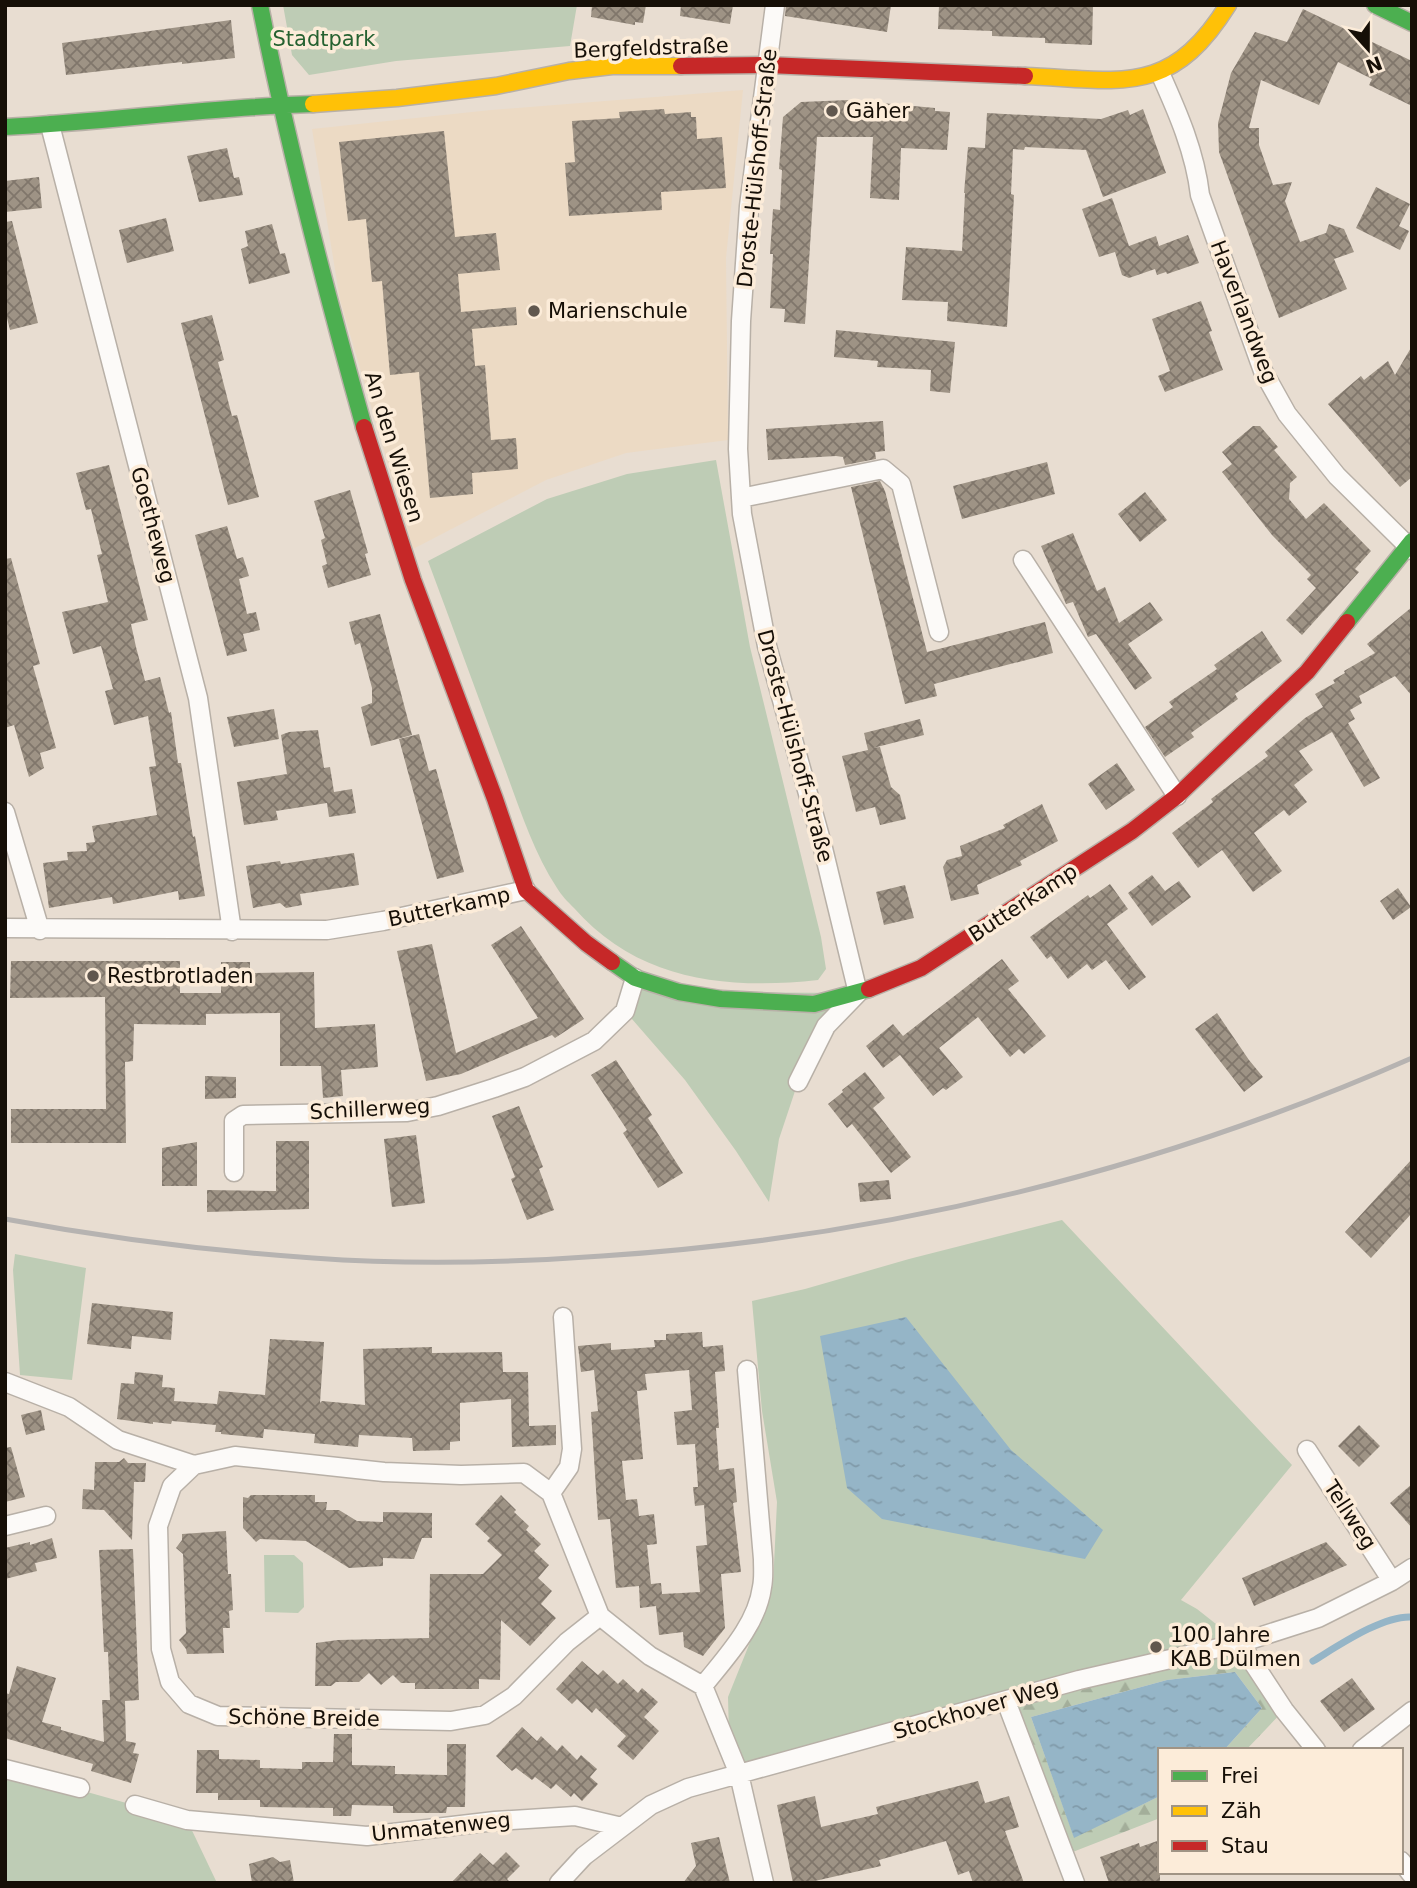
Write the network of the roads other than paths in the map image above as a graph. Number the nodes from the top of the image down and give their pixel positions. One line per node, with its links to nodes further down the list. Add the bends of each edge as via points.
1 (260, 5): 8 (street, An den Wiesen)
2 (775, 5): 6 (street, Droste-Hülshoff-Straße)
3 (1228, 5): 7 (street, Bergfeldstraße, via 1213,30 1187,57)
4 (1375, 5): 5 (street)
5 (1412, 23)
6 (768, 65): 7 (street, Bergfeldstraße, via 1130,80); 8 (street, Bergfeldstraße, via 612,66 397,98); 11 (street, Droste-Hülshoff-Straße, via 749,206 741,321)
7 (1160, 73): 12 (street, Haverlandweg, via 1178,113 1200,195 1264,372 1287,414 1337,477)
8 (280, 105): 9 (street, Bergfeldstraße); 17 (street, An den Wiesen, via 328,303 375,465)
9 (50, 125): 10 (street, Bergfeldstraße); 20 (street, Goetheweg, via 198,698)
10 (5, 127)
11 (741, 498): 14 (street, via 883,469 901,484); 22 (street, Droste-Hülshoff-Straße, via 767,646)
12 (1411, 546): 15 (street, Butterkamp, via 1307,671)
13 (1023, 560): 15 (street)
14 (939, 632)
15 (1177, 796): 22 (street, Butterkamp, via 1132,831 921,968)
16 (5, 812): 19 (street)
17 (526, 890): 20 (street, Butterkamp, via 327,930); 21 (street, Butterkamp, via 586,943)
18 (5, 928): 19 (street, Butterkamp)
19 (40, 930): 20 (street, Butterkamp)
20 (232, 930)
21 (635, 978): 22 (street, Butterkamp, via 721,999 814,1004); 24 (street, Schillerweg, via 625,1011 594,1041 494,1088 407,1112 243,1115 234,1121)
22 (858, 993): 23 (street, Butterkamp, via 826,1026)
23 (798, 1082)
24 (234, 1172)
25 (563, 1317): 30 (street, via 572,1449 569,1467)
26 (747, 1370): 37 (street, via 763,1586 741,1638)
27 (5, 1382): 29 (street, via 69,1407 118,1440)
28 (1307, 1450): 34 (street, Tellweg)
29 (194, 1465): 30 (street, via 235,1456 384,1472 524,1473); 35 (street, Schöne Breide, via 172,1486 158,1526 161,1649 170,1682 188,1704 218,1716 451,1721 485,1715 514,1696)
30 (551, 1493): 35 (street)
31 (46, 1516): 32 (street)
32 (5, 1526)
33 (1412, 1568): 34 (street, Stockhover Weg)
34 (1392, 1581): 36 (street, Stockhover Weg, via 1318,1618)
35 (600, 1616): 37 (street, via 650,1656)
36 (1240, 1643): 38 (street, Stockhover Weg); 40 (street)
37 (703, 1686): 43 (street)
38 (1006, 1701): 43 (street, Stockhover Weg); 49 (street)
39 (1412, 1711): 41 (street)
40 (1314, 1748)
41 (1365, 1748)
42 (5, 1769): 44 (street)
43 (738, 1774): 46 (street, Stockhover Weg, via 688,1788 651,1805); 48 (street)
44 (80, 1788)
45 (135, 1805): 46 (street, Unmatenweg, via 187,1819 367,1836 575,1816)
46 (622, 1827): 47 (street, Stockhover Weg, via 584,1856)
47 (559, 1883)
48 (764, 1883)
49 (1075, 1883)

